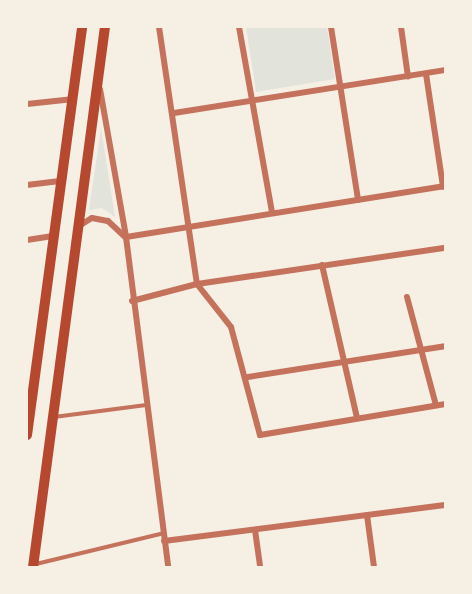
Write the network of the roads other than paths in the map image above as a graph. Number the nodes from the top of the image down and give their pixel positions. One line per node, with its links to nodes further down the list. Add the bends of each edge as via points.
1 (82, 27): 12 (main road)
2 (105, 27): 9 (main road)
3 (159, 27): 15 (street)
4 (239, 27): 13 (street)
5 (331, 27): 11 (street)
6 (401, 27): 10 (street)
7 (445, 70): 8 (street)
8 (426, 74): 10 (street); 18 (street)
9 (98, 77): 22 (main road); 24 (street)
10 (408, 77): 11 (street)
11 (339, 90): 13 (street); 19 (street)
12 (75, 99): 14 (street); 16 (main road)
13 (254, 102): 15 (street); 20 (street)
14 (27, 104)
15 (174, 113): 21 (street)
16 (63, 181): 17 (street); 23 (main road)
17 (27, 185)
18 (444, 186): 19 (street)
19 (358, 200): 20 (street)
20 (272, 213): 21 (street)
21 (187, 226): 24 (street); 28 (street)
22 (76, 232): 24 (street, via 85,221 100,219); 38 (main road)
23 (53, 237): 25 (street); 40 (main road)
24 (126, 237): 30 (street)
25 (27, 240)
26 (445, 248): 27 (street)
27 (322, 265): 28 (street); 33 (street)
28 (197, 284): 30 (street); 34 (street, via 231,327)
29 (407, 297): 32 (street)
30 (132, 301): 36 (street)
31 (445, 346): 32 (street)
32 (422, 351): 33 (street); 37 (street)
33 (341, 361): 34 (street); 39 (street)
34 (248, 377): 39 (street, via 260,435)
35 (445, 404): 37 (street)
36 (146, 405): 38 (lane); 44 (street)
37 (436, 405): 39 (street)
38 (52, 418): 46 (main road)
39 (357, 418)
40 (27, 435)
41 (445, 505): 42 (street)
42 (367, 515): 43 (street); 49 (street)
43 (255, 530): 45 (street); 48 (street)
44 (164, 532): 45 (street); 46 (lane)
45 (165, 542): 47 (street)
46 (34, 566)
47 (168, 567)
48 (260, 567)
49 (374, 567)

